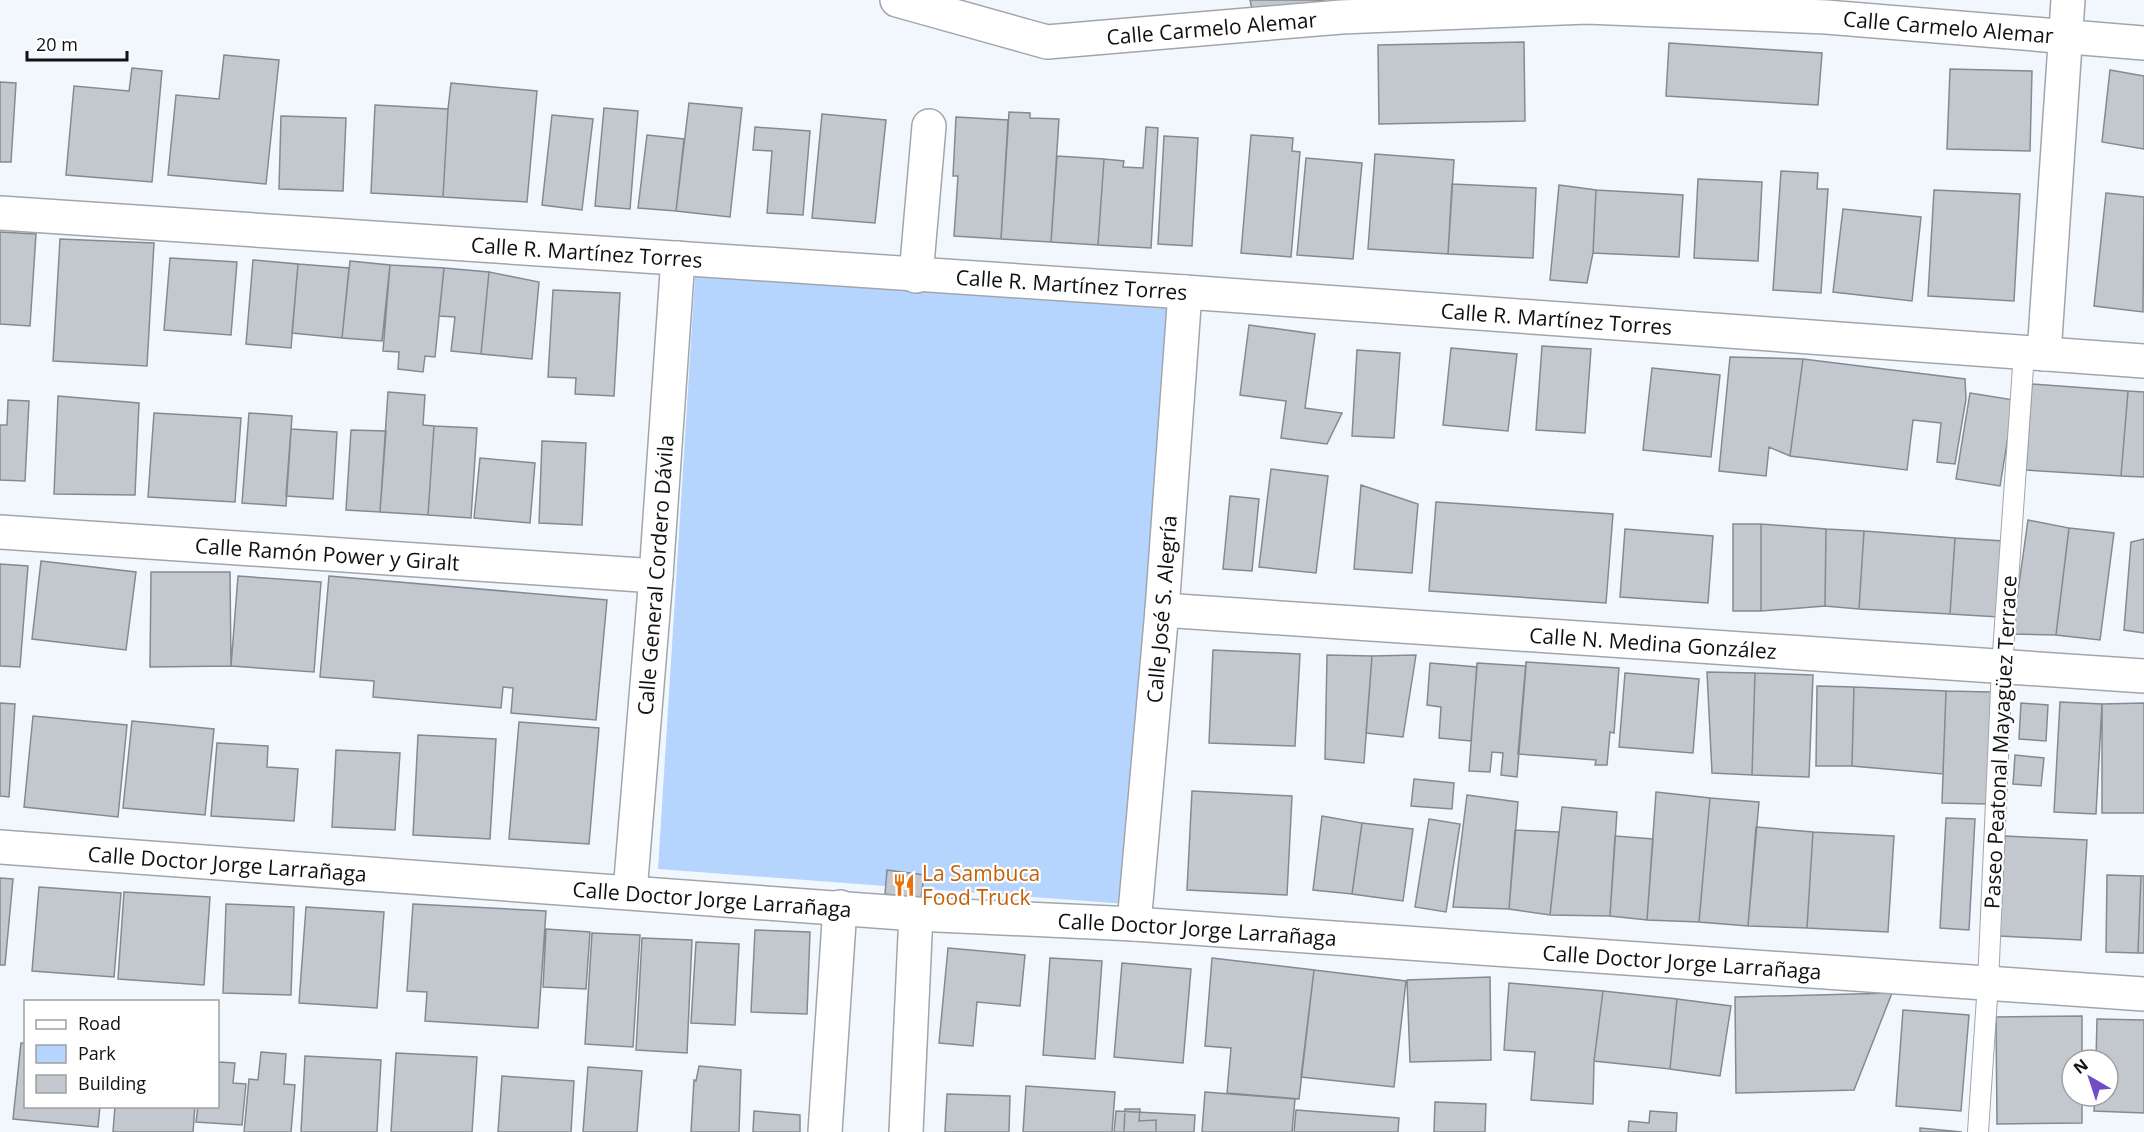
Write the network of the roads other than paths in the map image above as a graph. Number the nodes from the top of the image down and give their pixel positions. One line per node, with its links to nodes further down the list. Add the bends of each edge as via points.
1 (897, 0): 3 (street, Calle Carmelo Alemar, via 1047,42 1341,17 1587,7)
2 (2068, 0): 4 (street)
3 (1822, 8): 4 (street, Calle Carmelo Alemar)
4 (2065, 38): 5 (street, Calle Carmelo Alemar); 11 (street)
5 (2144, 43)
6 (929, 126): 9 (street)
7 (0, 213): 8 (street, Calle R. Martínez Torres)
8 (678, 258): 9 (street, Calle R. Martínez Torres); 14 (street, Calle General Cordero Dávila)
9 (916, 276): 10 (street, Calle R. Martínez Torres)
10 (1185, 292): 11 (street, Calle R. Martínez Torres); 15 (street, Calle José S. Alegría)
11 (2034, 354): 12 (street, Calle R. Martínez Torres); 16 (lane, Paseo Peatonal Mayagüez Terrace)
12 (2144, 361)
13 (0, 532): 14 (street, Calle Ramón Power y Giralt)
14 (656, 576): 19 (street, Calle General Cordero Dávila)
15 (1162, 610): 16 (street, Calle N. Medina González); 22 (street, Calle José S. Alegría)
16 (2001, 667): 17 (street, Calle N. Medina González); 23 (lane, Paseo Peatonal Mayagüez Terrace)
17 (2144, 676)
18 (0, 847): 19 (street, Calle Doctor Jorge Larrañaga)
19 (630, 892): 20 (street, Calle Doctor Jorge Larrañaga)
20 (840, 907): 21 (street, Calle Doctor Jorge Larrañaga); 25 (street)
21 (916, 914): 22 (street, Calle Doctor Jorge Larrañaga); 26 (street)
22 (1134, 924): 23 (street, Calle Doctor Jorge Larrañaga)
23 (1988, 983): 24 (street, Calle Doctor Jorge Larrañaga); 27 (lane, Paseo Peatonal Mayagüez Terrace)
24 (2144, 994)
25 (825, 1132)
26 (906, 1132)
27 (1978, 1132)

